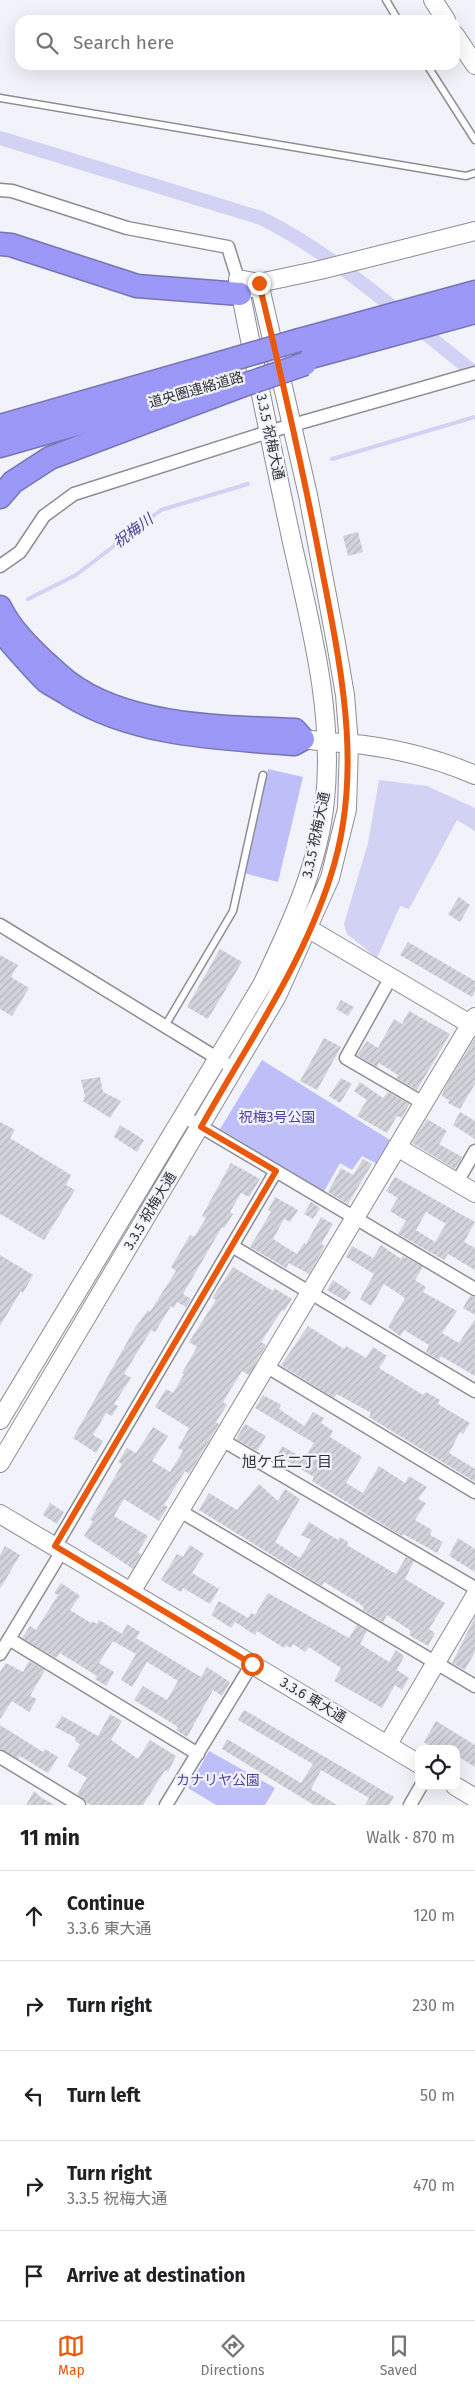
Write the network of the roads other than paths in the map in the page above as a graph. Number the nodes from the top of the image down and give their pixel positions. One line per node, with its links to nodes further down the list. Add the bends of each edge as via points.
1 (386, 0): 3 (lane)
2 (433, 0): 4 (street)
3 (395, 15)
4 (443, 15)
5 (460, 42): 6 (street)
6 (475, 65)
7 (430, 70): 9 (lane)
8 (0, 98): 10 (lane, via 466,176)
9 (475, 140)
10 (475, 173)
11 (0, 190): 15 (street, via 127,228 228,247)
12 (0, 230): 15 (highway, via 26,234 110,266)
13 (475, 231): 15 (street)
14 (0, 244): 15 (highway, via 12,245 137,286)
15 (246, 285): 24 (street, 3.3.5 祝梅大通); 25 (street, 3.3.5 祝梅大通)
16 (475, 292): 18 (highway, 道央圏連絡道路, via 375,320)
17 (475, 312): 18 (highway, 道央圏連絡道路, via 328,354)
18 (302, 354): 20 (highway, 道央圏連絡道路)
19 (475, 373): 24 (street)
20 (238, 374): 21 (highway, 道央圏連絡道路); 26 (highway, 道央圏連絡道路); 27 (highway, via 50,458 13,482)
21 (68, 407): 22 (highway, via 42,403); 23 (highway, 道央圏連絡道路)
22 (0, 411)
23 (0, 426)
24 (293, 426): 25 (street); 33 (street, 3.3.5 祝梅大通, via 336,643)
25 (268, 432): 28 (street, via 74,494 44,516 20,552); 32 (street, 3.3.5 祝梅大通, via 317,654 327,717)
26 (0, 446)
27 (0, 497)
28 (0, 566)
29 (0, 607): 31 (highway, via 7,621 36,654 69,683 98,699 147,717 242,728 295,730)
30 (0, 630): 31 (highway, via 48,682 108,714 142,726 202,736 294,744)
31 (303, 739): 32 (street)
32 (327, 743): 33 (street); 36 (street, 3.3.5 祝梅大通, via 325,802 313,861)
33 (349, 744): 35 (street, via 414,755); 38 (street, 3.3.5 祝梅大通, via 347,809 330,878)
34 (263, 774): 41 (lane, via 233,911)
35 (475, 775)
36 (293, 920): 38 (street); 42 (street, 3.3.5 祝梅大通, via 262,985)
37 (0, 925): 41 (street)
38 (309, 928): 39 (street); 43 (street, 3.3.5 祝梅大通, via 277,996)
39 (391, 977): 40 (street); 44 (street, via 346,1058)
40 (474, 1023): 44 (street)
41 (165, 1026): 42 (street)
42 (217, 1057): 43 (street); 45 (street, 3.3.5 祝梅大通)
43 (234, 1068): 46 (street, 3.3.5 祝梅大通)
44 (423, 1103): 47 (street)
45 (183, 1116): 46 (street); 58 (street, 3.3.5 祝梅大通)
46 (201, 1127): 49 (street); 60 (street, 3.3.5 祝梅大通)
47 (397, 1146): 50 (street); 52 (street)
48 (475, 1151): 50 (street)
49 (276, 1171): 52 (street); 53 (street)
50 (457, 1182): 51 (street)
51 (475, 1193)
52 (355, 1218): 54 (street); 55 (street)
53 (232, 1246): 55 (street); 64 (street)
54 (475, 1289)
55 (310, 1293): 56 (street); 57 (street)
56 (266, 1366): 59 (street); 61 (street)
57 (475, 1391)
58 (0, 1420)
59 (222, 1440): 62 (street); 65 (street)
60 (0, 1463)
61 (475, 1492)
62 (180, 1511): 66 (street); 70 (street)
63 (0, 1514): 64 (street, 3.3.6 東大通)
64 (58, 1549): 66 (street, 3.3.6 東大通); 68 (street)
65 (475, 1588)
66 (131, 1592): 71 (street, 3.3.6 東大通)
67 (475, 1596): 70 (street)
68 (9, 1639): 69 (street); 74 (street)
69 (0, 1654)
70 (436, 1663): 72 (street); 73 (street)
71 (252, 1664): 73 (street, 3.3.6 東大通); 74 (street)
72 (475, 1686)
73 (388, 1744): 76 (street, 3.3.6 東大通)
74 (198, 1754): 81 (street)
75 (0, 1757): 80 (street)
76 (415, 1761)
77 (460, 1789): 79 (street)
78 (419, 1790): 82 (street)
79 (475, 1798)
80 (80, 1805)
81 (166, 1805)
82 (410, 1805)

